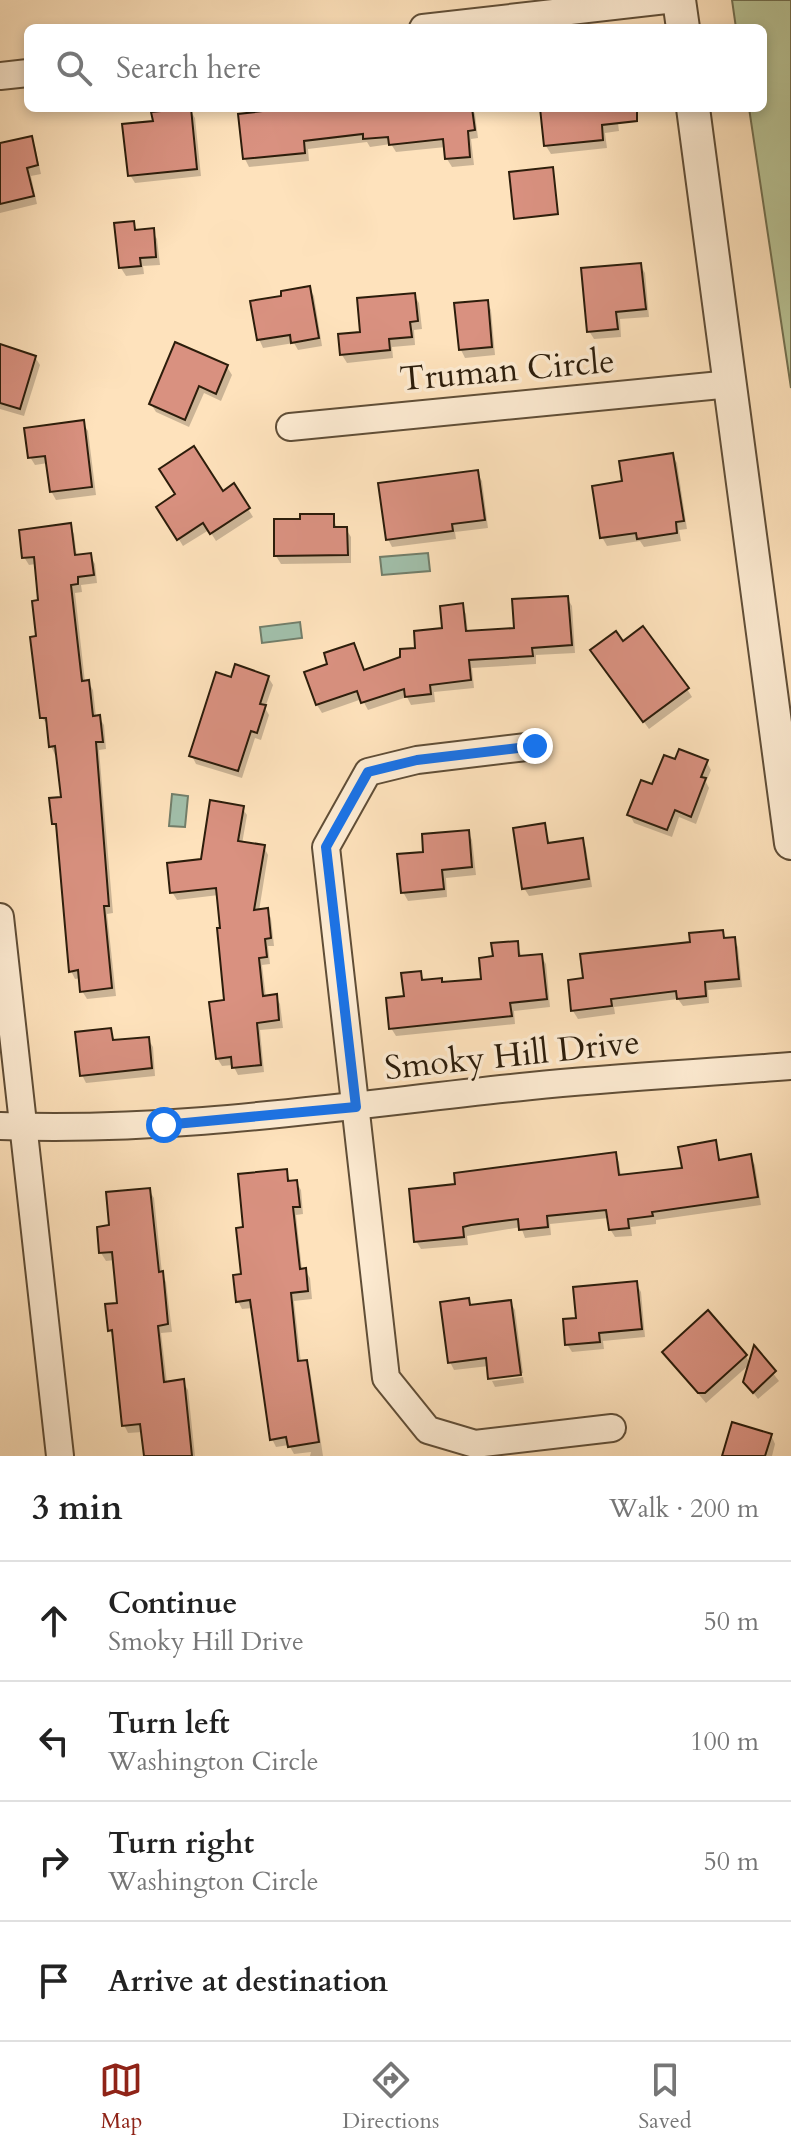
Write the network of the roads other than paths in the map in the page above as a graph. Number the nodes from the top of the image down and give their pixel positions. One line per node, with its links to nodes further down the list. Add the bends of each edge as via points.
1 (666, 0): 3 (street)
2 (679, 0): 4 (street)
3 (458, 24)
4 (682, 24)
5 (24, 73): 6 (street)
6 (0, 76)
7 (694, 112): 8 (street)
8 (731, 384): 9 (street, Truman Circle); 11 (street)
9 (290, 427)
10 (535, 746): 14 (street, via 417,760 368,772 326,847)
11 (791, 843)
12 (0, 917): 15 (street)
13 (791, 1066): 14 (street, Smoky Hill Drive, via 532,1086)
14 (356, 1107): 15 (street, Smoky Hill Drive, via 164,1125); 16 (street, via 386,1378 428,1430 475,1444)
15 (12, 1126): 17 (street)
16 (612, 1428)
17 (60, 1456)

